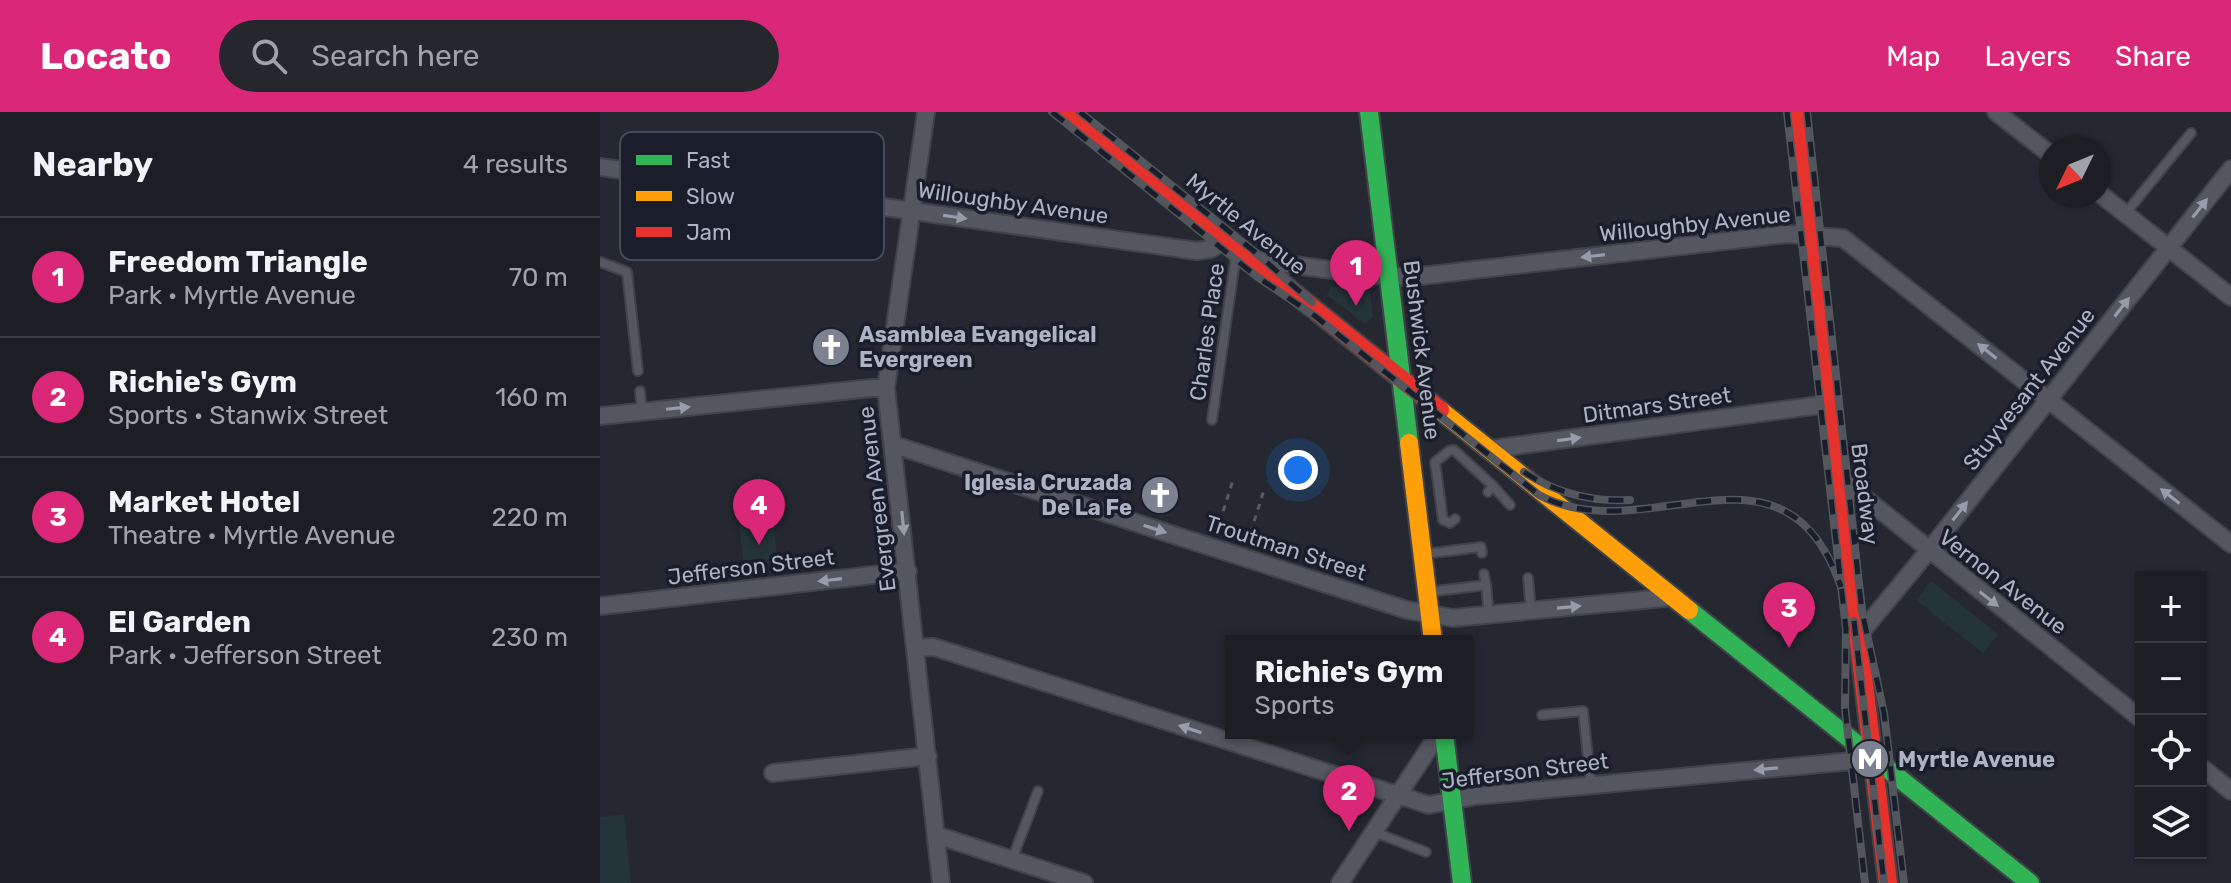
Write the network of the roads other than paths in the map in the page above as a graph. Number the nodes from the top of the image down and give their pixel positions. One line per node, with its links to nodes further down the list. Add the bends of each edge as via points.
1 (926, 112): 13 (street, Evergreen Avenue)
2 (1068, 112): 17 (main road, Myrtle Avenue)
3 (1369, 112): 19 (main road, Bushwick Avenue)
4 (1795, 112): 15 (main road, Broadway)
5 (1996, 112): 7 (street)
6 (2191, 133): 14 (lane)
7 (2039, 146)
8 (600, 167): 10 (street, Willoughby Avenue)
9 (2231, 169): 16 (street, Stuyvesant Avenue, one-way to 9)
10 (620, 170)
11 (2111, 203): 14 (street)
12 (884, 207): 13 (street, Willoughby Avenue)
13 (911, 211): 17 (street, Willoughby Avenue, one-way to 17, via 1197,251); 23 (street, Evergreen Avenue)
14 (2125, 214): 16 (street)
15 (1809, 235): 19 (street, Willoughby Avenue, one-way to 19); 25 (street, Willoughby Avenue, one-way to 15, via 1843,238); 26 (main road, Broadway)
16 (2169, 248): 20 (street); 25 (street, Stuyvesant Avenue, one-way to 16)
17 (1238, 249): 19 (street, Willoughby Avenue); 22 (main road, Myrtle Avenue); 29 (lane, Charles Place)
18 (600, 262): 21 (lane, via 627,272)
19 (1389, 276): 22 (main road, Bushwick Avenue)
20 (2231, 297)
21 (638, 371)
22 (1401, 379): 30 (main road, Myrtle Avenue); 35 (main road, Bushwick Avenue)
23 (886, 388): 27 (street, one-way to 23); 31 (street, Evergreen Avenue)
24 (640, 391): 27 (lane)
25 (2049, 399): 42 (street, Willoughby Avenue, one-way to 25); 43 (street, Stuyvesant Avenue, one-way to 25)
26 (1828, 404): 32 (street, Ditmars Street, one-way to 26); 37 (main road, Broadway)
27 (642, 412): 28 (street)
28 (600, 416)
29 (1212, 420)
30 (1469, 432): 32 (main road, Myrtle Avenue); 33 (lane)
31 (894, 445): 46 (street, Evergreen Avenue, one-way to 46); 58 (street, Troutman Street, one-way to 58)
32 (1491, 449): 36 (lane); 55 (main road, Myrtle Avenue, via 1503,466)
33 (1457, 454): 34 (lane, via 1449,451); 36 (lane)
34 (1435, 462): 35 (lane); 39 (lane)
35 (1412, 465): 38 (main road, Bushwick Avenue)
36 (1469, 465): 40 (lane)
37 (1840, 478): 43 (street, Vernon Avenue); 61 (main road, Broadway)
38 (1416, 504): 39 (lane); 45 (main road, Bushwick Avenue)
39 (1442, 505): 41 (lane, via 1443,520)
40 (1510, 505)
41 (1455, 519)
42 (2231, 544)
43 (1928, 551): 61 (street, Stuyvesant Avenue); 64 (street, Vernon Avenue, one-way to 64)
44 (1482, 553): 45 (lane, via 1481,547)
45 (1422, 554): 54 (main road, Bushwick Avenue)
46 (908, 571): 56 (street, Jefferson Street, one-way to 56); 62 (street, Evergreen Avenue)
47 (1484, 574): 51 (lane)
48 (1472, 575): 52 (lane)
49 (1459, 576): 53 (lane)
50 (1528, 578): 57 (lane)
51 (1486, 585): 52 (lane); 59 (lane)
52 (1473, 587): 53 (lane)
53 (1461, 588): 54 (lane)
54 (1427, 592): 58 (main road, Bushwick Avenue)
55 (1675, 597): 57 (street, Troutman Street, one-way to 55); 68 (main road, Myrtle Avenue)
56 (600, 606)
57 (1531, 610): 59 (street, Troutman Street)
58 (1430, 614): 59 (street, Troutman Street); 60 (main road, Bushwick Avenue)
59 (1489, 614)
60 (1432, 635)
61 (1859, 635): 68 (main road, Broadway)
62 (916, 648): 67 (street, Evergreen Avenue); 74 (street, Jefferson Street, one-way to 62, via 934,647)
63 (1542, 715): 71 (lane, via 1583,711)
64 (2139, 715)
65 (1438, 739): 74 (street)
66 (1443, 739): 75 (main road)
67 (928, 756): 70 (street); 77 (street, Evergreen Avenue)
68 (1874, 759): 71 (street, Jefferson Street, one-way to 71); 84 (main road, Broadway); 85 (main road, Myrtle Avenue)
69 (2207, 772): 73 (street)
70 (773, 773)
71 (1591, 785): 75 (street, Jefferson Street)
72 (1038, 791): 79 (lane)
73 (2231, 791)
74 (1398, 796): 75 (street, Jefferson Street, via 1429,805); 76 (street)
75 (1452, 800): 83 (main road)
76 (1374, 832): 78 (lane); 82 (street)
77 (936, 835): 79 (street); 80 (street, Evergreen Avenue)
78 (1426, 852)
79 (1012, 860): 81 (street)
80 (941, 883)
81 (1084, 883)
82 (1340, 883)
83 (1462, 883)
84 (1888, 883)
85 (2030, 883)

